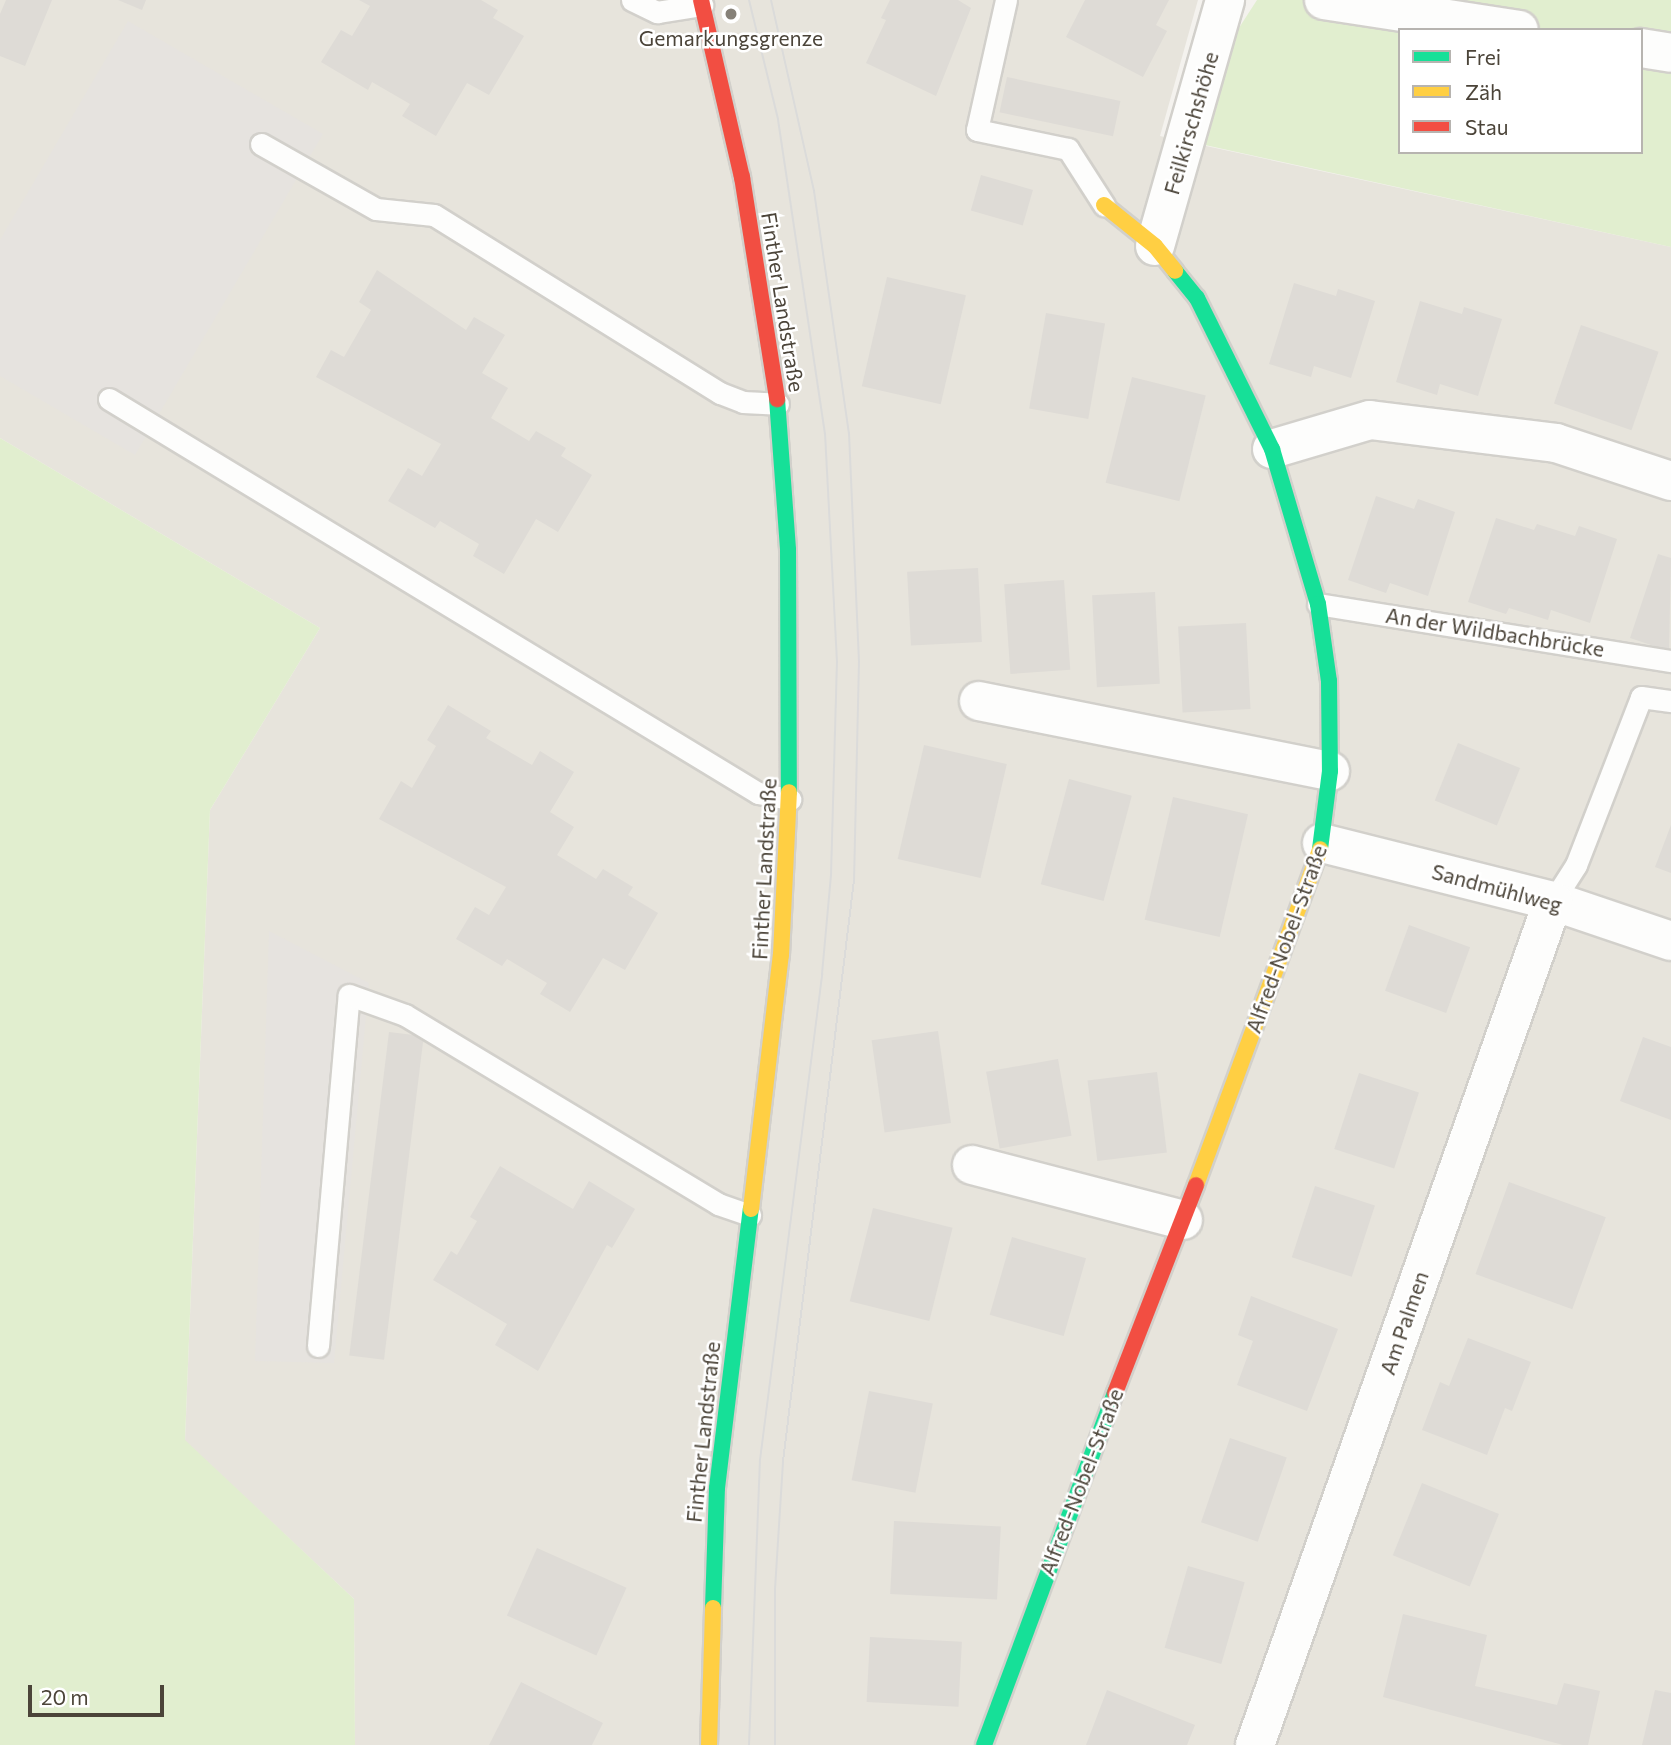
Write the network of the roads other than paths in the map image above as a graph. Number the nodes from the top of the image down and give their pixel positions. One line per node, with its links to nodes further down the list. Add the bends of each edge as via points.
1 (632, 0): 5 (lane, via 657,12)
2 (1006, 0): 10 (lane, via 977,130 1068,149)
3 (1225, 0): 11 (street, Feilkirschshöhe)
4 (1324, 0): 6 (street)
5 (702, 2): 13 (main road, Finther Landstraße, via 742,177)
6 (1506, 28)
7 (1643, 48): 8 (street)
8 (1671, 53)
9 (261, 144): 13 (lane, via 376,209 434,215 720,393 743,402)
10 (1104, 205): 11 (main road, Alfred-Nobel-Straße)
11 (1155, 246): 14 (main road, Alfred-Nobel-Straße, via 1197,298)
12 (109, 399): 21 (lane, via 758,793)
13 (778, 404): 21 (main road, Finther Landstraße, via 791,630)
14 (1272, 449): 15 (street, via 1370,420 1556,443); 16 (main road, Alfred-Nobel-Straße)
15 (1671, 481)
16 (1318, 604): 17 (lane, An der Wildbachbrücke); 20 (main road, Alfred-Nobel-Straße, via 1329,681)
17 (1671, 661)
18 (979, 701): 20 (street)
19 (1671, 701): 23 (lane, via 1641,697 1576,865)
20 (1330, 771): 22 (main road, Alfred-Nobel-Straße)
21 (790, 799): 26 (main road, Finther Landstraße, via 781,955)
22 (1322, 843): 23 (street, Sandmühlweg); 27 (main road, Alfred-Nobel-Straße)
23 (1553, 901): 24 (street, Sandmühlweg); 31 (street, Am Palmen)
24 (1671, 940)
25 (972, 1166): 27 (street)
26 (750, 1215): 28 (lane, via 718,1204 405,1015 349,995); 29 (main road, Finther Landstraße, via 717,1488)
27 (1183, 1220): 30 (main road, Alfred-Nobel-Straße, via 1060,1532)
28 (317, 1346)
29 (709, 1745)
30 (984, 1745)
31 (1255, 1745)

